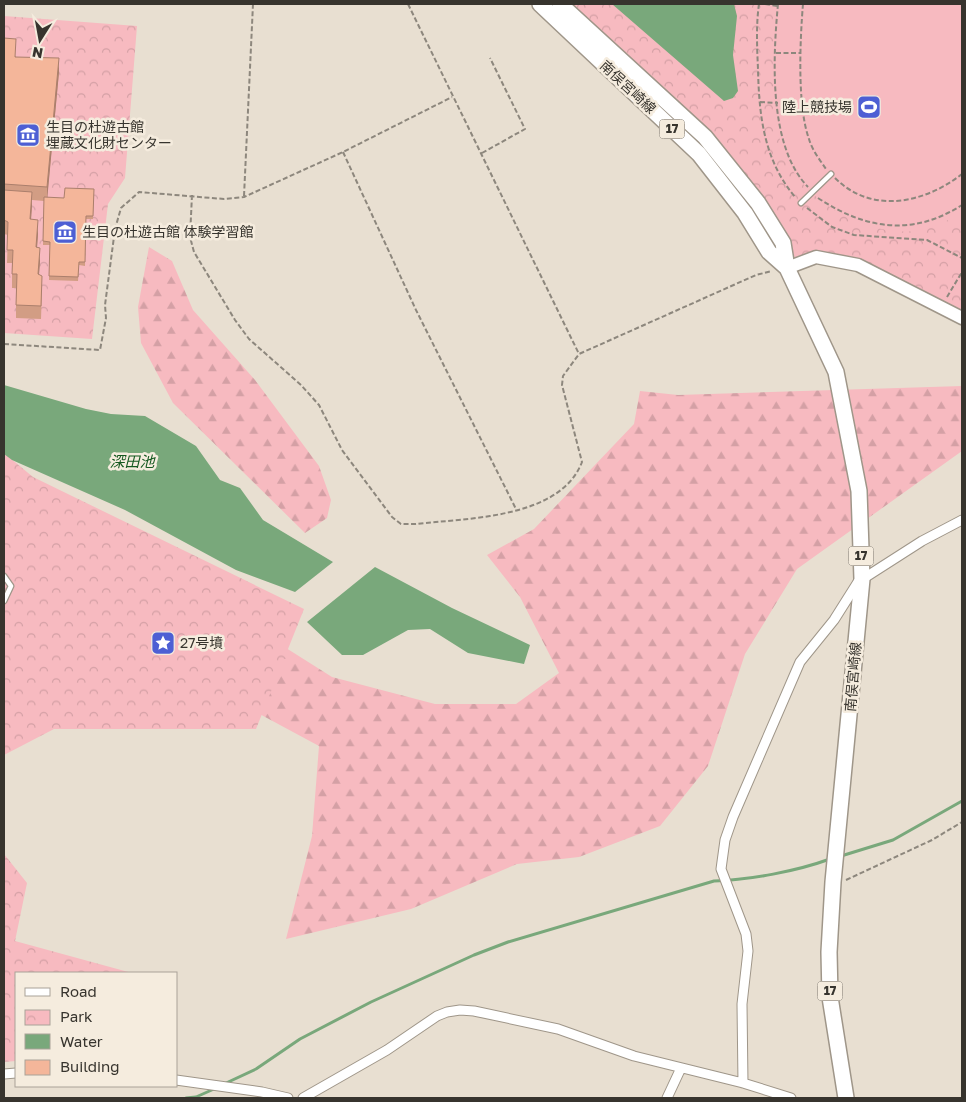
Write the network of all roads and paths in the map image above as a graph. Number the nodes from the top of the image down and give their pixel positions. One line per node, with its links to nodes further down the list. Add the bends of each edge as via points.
1 (254, 4): 21 (path)
2 (408, 4): 12 (path)
3 (540, 4): 25 (main road, 南俣宮崎線 / 17, via 699,154 745,214 769,252)
4 (560, 4): 25 (main road, 南俣宮崎線 / 17, via 705,137 758,202 783,243)
5 (759, 4): 13 (path)
6 (765, 4): 8 (path)
7 (804, 4): 10 (path)
8 (778, 5): 9 (path)
9 (776, 53): 10 (path); 14 (path)
10 (801, 53): 17 (path, via 809,140)
11 (490, 58): 16 (path, via 525,128)
12 (452, 96): 15 (path); 16 (path)
13 (759, 102): 14 (path); 22 (path, via 770,158 787,187)
14 (778, 103): 19 (path, via 781,134 787,153)
15 (343, 152): 21 (path); 31 (path, via 416,310)
16 (481, 153): 30 (path)
17 (831, 174): 18 (path, via 853,191 870,198 895,201 936,192); 19 (lane)
18 (962, 174)
19 (813, 192): 22 (lane); 23 (path, via 836,210 853,218 891,226 912,225 946,215)
20 (192, 195): 21 (path, via 224,199); 29 (path, via 139,192 121,208 115,229 100,350); 31 (path, via 190,237 194,252 234,320 319,405 342,450 392,517 401,524 416,524)
21 (244, 196)
22 (802, 204): 24 (path, via 832,227 854,235 927,240)
23 (962, 205)
24 (962, 258)
25 (787, 268): 28 (street, via 816,257 858,265); 30 (path, via 756,275); 34 (main road, 南俣宮崎線 / 17, via 836,372 860,491)
26 (962, 272): 27 (path)
27 (946, 299)
28 (962, 318)
29 (4, 344)
30 (579, 354): 31 (path, via 563,376 562,385 582,462 578,473 552,498)
31 (517, 511)
32 (962, 520): 34 (street)
33 (4, 576): 35 (lane, via 11,586)
34 (862, 579): 37 (main road, 南俣宮崎線 / 17); 40 (street, via 800,662 725,840 721,869 746,934 748,951 742,1004)
35 (4, 601)
36 (962, 822): 37 (path, via 932,840)
37 (832, 885): 46 (main road, 南俣宮崎線 / 17, via 830,997)
38 (681, 1068): 40 (street); 43 (street, via 634,1056 558,1029 460,1010 437,1016 387,1050); 44 (street)
39 (178, 1080): 41 (street)
40 (743, 1083): 45 (street)
41 (261, 1095): 42 (street)
42 (288, 1098)
43 (303, 1098)
44 (667, 1098)
45 (791, 1098)
46 (846, 1098)

